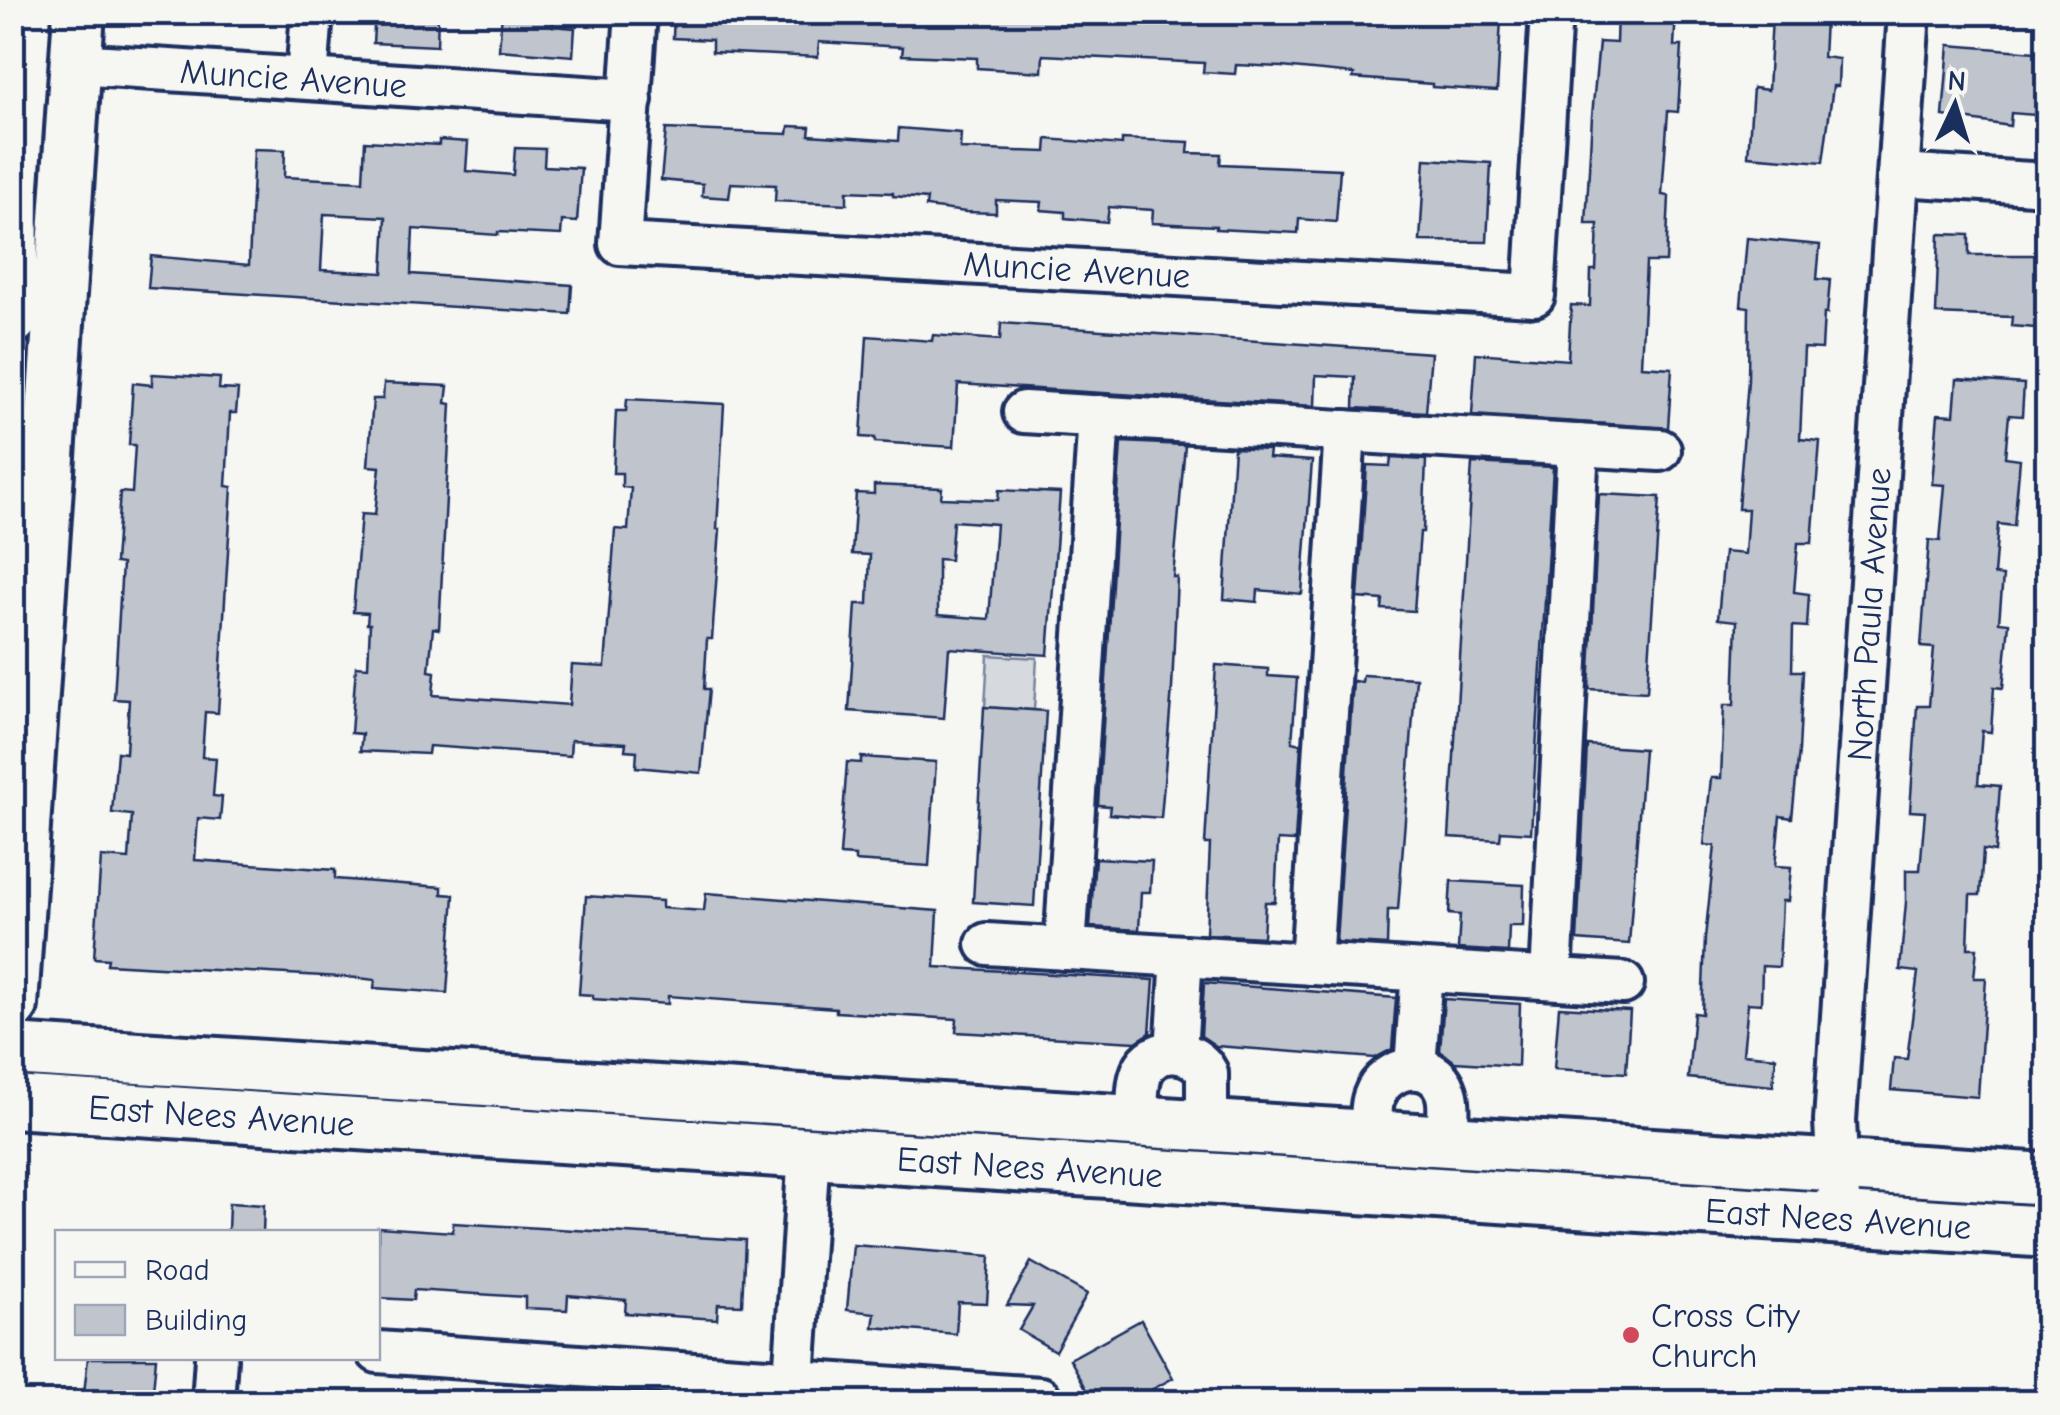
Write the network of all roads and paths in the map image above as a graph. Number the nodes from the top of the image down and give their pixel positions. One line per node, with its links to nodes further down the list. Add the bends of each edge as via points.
1 (25, 12): 12 (main road)
2 (79, 12): 7 (main road)
3 (312, 12): 8 (street)
4 (636, 12): 9 (street)
5 (1551, 12): 9 (street, Muncie Avenue, via 1534,294 620,244)
6 (1909, 12): 10 (street, North Paula Avenue)
7 (76, 64): 8 (street, Muncie Avenue); 13 (main road)
8 (307, 78): 9 (street, Muncie Avenue)
9 (630, 100)
10 (1899, 175): 11 (street); 36 (street, North Paula Avenue, via 1834,1120)
11 (2048, 184)
12 (13, 185): 13 (main road)
13 (36, 312): 26 (main road)
14 (1024, 412): 15 (street)
15 (1100, 416): 16 (street); 20 (street)
16 (1345, 431): 17 (street); 22 (street)
17 (1578, 445): 18 (street); 24 (street)
18 (1660, 450)
19 (987, 944): 20 (street)
20 (1066, 949): 21 (street)
21 (1182, 956): 22 (street); 28 (street)
22 (1312, 964): 23 (street)
23 (1422, 970): 24 (street); 29 (street)
24 (1551, 978): 25 (street)
25 (1623, 983)
26 (12, 1005)
27 (12, 1050): 31 (main road, East Nees Avenue)
28 (1176, 1052): 31 (street, via 1148,1062 1142,1072); 32 (street, via 1192,1056 1207,1072)
29 (1415, 1067): 33 (street, via 1383,1080 1372,1099); 34 (street, via 1437,1078 1446,1092)
30 (12, 1102): 35 (main road, East Nees Avenue)
31 (1137, 1120): 32 (main road, East Nees Avenue); 35 (main road, via 1030,1140 851,1128 828,1133)
32 (1206, 1125): 33 (main road, East Nees Avenue)
33 (1372, 1136): 34 (main road, East Nees Avenue)
34 (1446, 1140): 36 (main road, East Nees Avenue)
35 (810, 1152): 38 (main road, East Nees Avenue); 42 (street)
36 (1837, 1164): 37 (main road, East Nees Avenue); 38 (street, North Paula Avenue)
37 (2048, 1178)
38 (1840, 1218): 39 (main road, East Nees Avenue)
39 (2048, 1232)
40 (380, 1352): 42 (street)
41 (216, 1360): 44 (street)
42 (794, 1379): 43 (street)
43 (1040, 1400)
44 (212, 1402)

